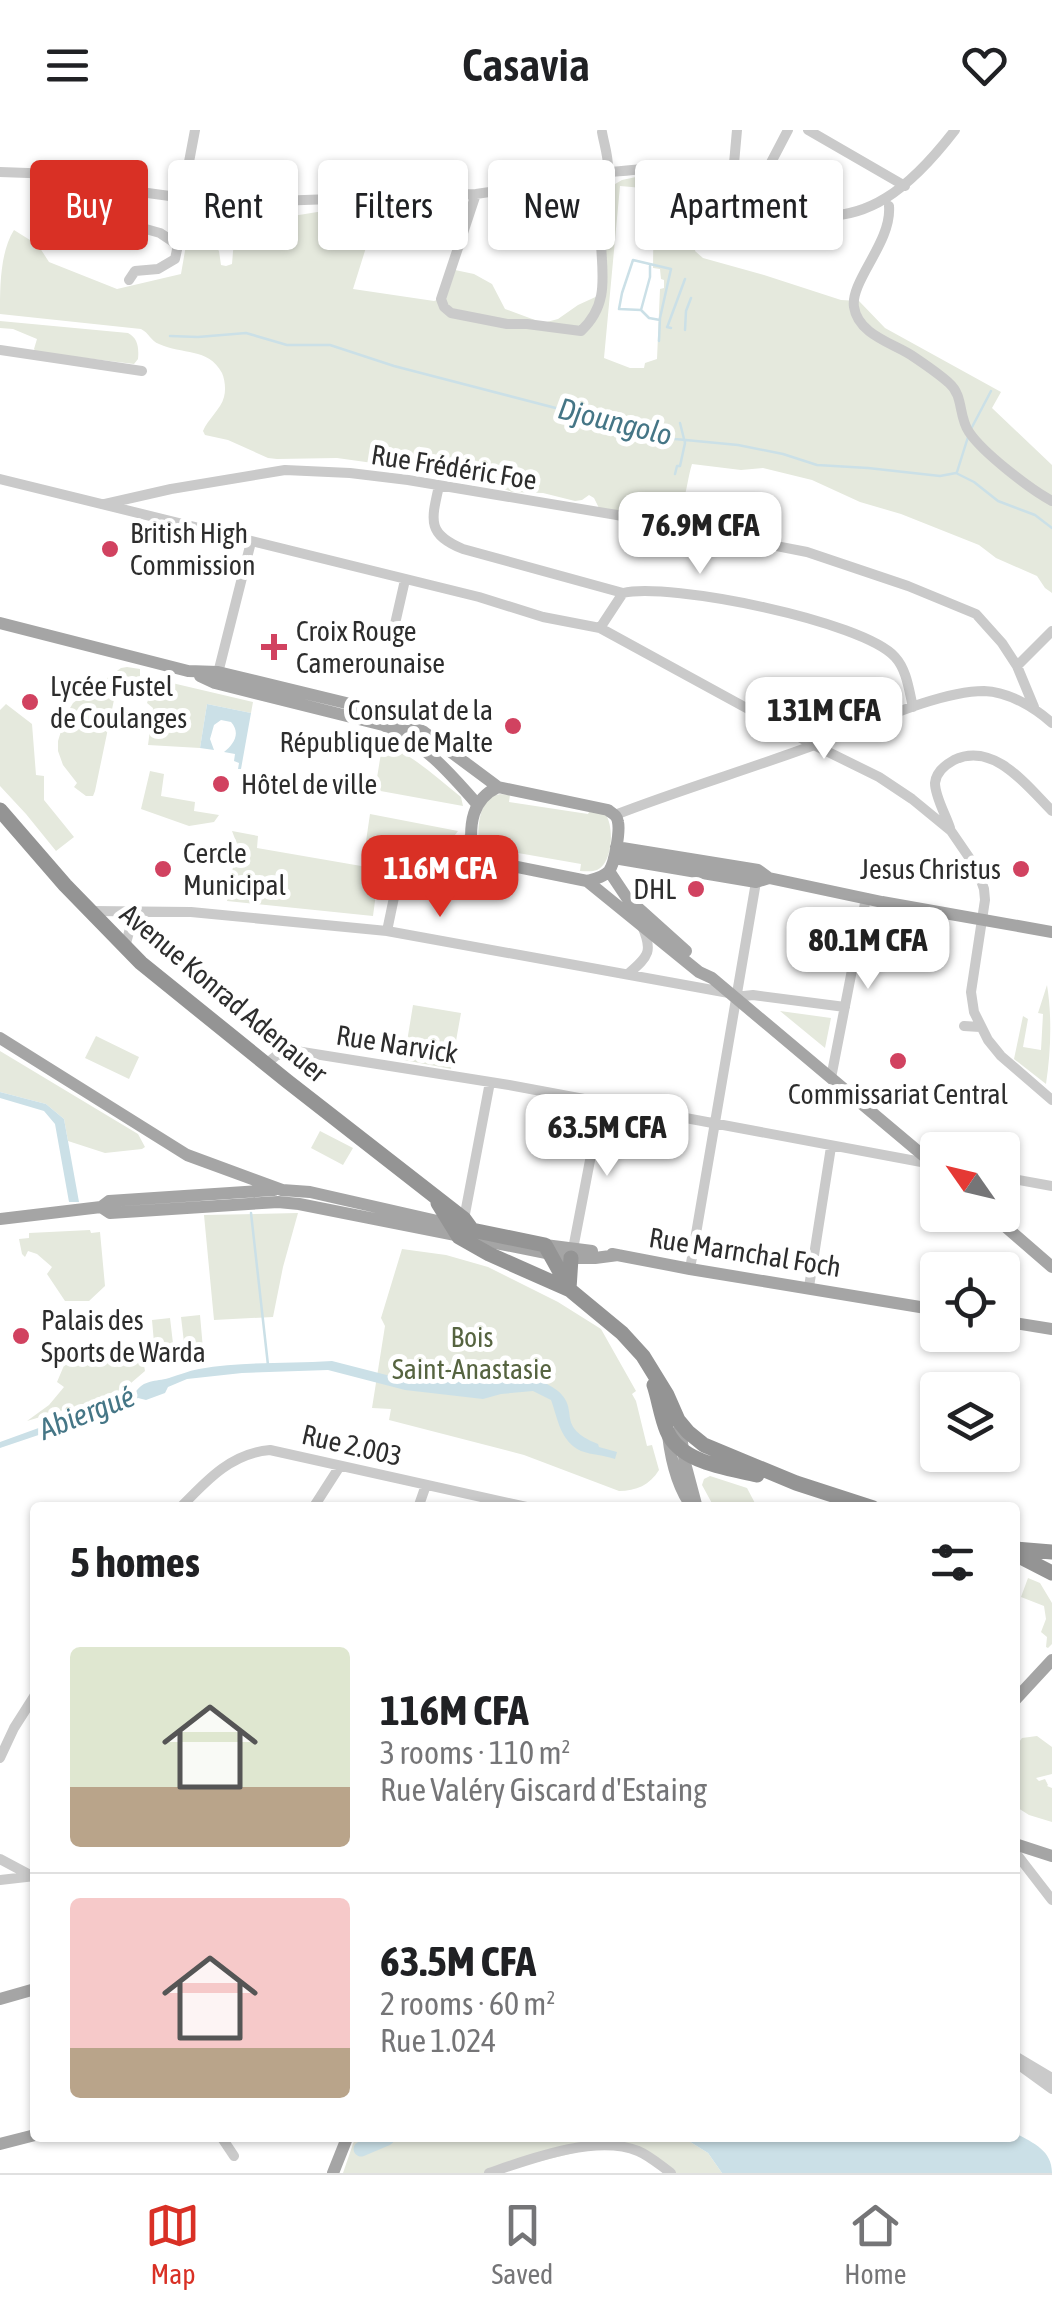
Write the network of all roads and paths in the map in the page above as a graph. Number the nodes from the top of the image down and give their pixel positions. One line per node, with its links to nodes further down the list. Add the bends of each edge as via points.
1 (195, 130): 7 (street)
2 (737, 130): 9 (street)
3 (788, 130): 10 (street)
4 (808, 130): 13 (street)
5 (955, 130): 13 (street)
6 (602, 132): 8 (street)
7 (189, 160)
8 (606, 160)
9 (734, 160)
10 (773, 160)
11 (0, 172): 12 (street)
12 (30, 173)
13 (905, 186): 18 (street, via 878,204)
14 (488, 192): 15 (street)
15 (476, 194): 16 (street); 20 (street, via 440,299 451,313 580,331 600,302)
16 (298, 201)
17 (889, 206): 26 (street, via 887,232 854,297 856,314 875,336 955,388 969,432)
18 (843, 214)
19 (148, 230): 21 (street, via 178,246 174,259 135,271)
20 (602, 250)
21 (130, 280)
22 (0, 350): 23 (street)
23 (142, 371)
24 (0, 479): 27 (street)
25 (439, 486): 27 (street, Rue Frédéric Foe, via 285,470); 30 (street, via 434,520 445,541); 35 (street, Rue Frédéric Foe, via 822,557 976,614)
26 (1052, 501)
27 (102, 504): 28 (street)
28 (251, 542): 29 (street); 36 (street)
29 (405, 580): 32 (street); 34 (street)
30 (622, 594): 32 (street); 37 (street, via 732,600 879,644 902,666)
31 (0, 623): 36 (main road)
32 (600, 628): 40 (street)
33 (1052, 631): 35 (street)
34 (392, 637)
35 (1016, 666): 38 (street, Rue Frédéric Foe)
36 (217, 677): 41 (main road, via 406,722); 42 (main road, via 398,731 435,758)
37 (913, 707): 38 (street, via 989,691); 40 (street)
38 (1034, 708): 39 (street)
39 (1052, 723)
40 (814, 745): 45 (street); 46 (street, via 879,776)
41 (498, 787): 42 (main road); 45 (main road)
42 (477, 804): 47 (main road)
43 (0, 810): 54 (highway, Avenue Konrad Adenauer)
44 (1052, 811): 46 (street, via 990,758 960,757 946,764 935,787)
45 (615, 815): 48 (main road)
46 (951, 831): 56 (street, via 984,889)
47 (470, 836): 49 (street); 50 (main road, via 472,851)
48 (613, 858): 51 (main road); 52 (main road, via 599,878); 62 (main road, via 627,898)
49 (438, 860): 50 (street); 58 (street, via 403,873)
50 (483, 860): 52 (main road)
51 (761, 877): 53 (main road); 63 (street)
52 (587, 881): 57 (main road)
53 (866, 898): 56 (main road); 64 (street)
54 (90, 911): 55 (street); 60 (highway, Avenue Konrad Adenauer)
55 (144, 911): 58 (street); 60 (street, via 132,922)
56 (982, 920): 59 (main road); 66 (street, via 971,992)
57 (642, 925): 61 (street, via 647,956); 62 (main road)
58 (387, 931): 61 (street)
59 (1052, 932)
60 (125, 947): 68 (highway, Avenue Konrad Adenauer)
61 (629, 973): 63 (street)
62 (712, 978): 63 (main road)
63 (732, 995): 64 (street); 69 (main road); 73 (street)
64 (845, 1006): 69 (street)
65 (964, 1026): 66 (street)
66 (980, 1027): 71 (street, via 1001,1056)
67 (0, 1038): 77 (main road)
68 (266, 1064): 70 (street, Rue Narvick, via 296,1051); 83 (highway, Avenue Konrad Adenauer, via 434,1196)
69 (831, 1078): 75 (main road)
70 (490, 1082): 72 (street, Rue Narvick); 83 (street)
71 (1052, 1100)
72 (601, 1103): 73 (street, Rue Narvick); 86 (street)
73 (714, 1124): 74 (street, Rue Narvick); 88 (street)
74 (831, 1147): 76 (street, Rue Narvick); 89 (street)
75 (920, 1153)
76 (920, 1163)
77 (217, 1167): 80 (main road); 81 (main road)
78 (1020, 1180): 79 (street)
79 (1052, 1186)
80 (280, 1196): 81 (main road); 83 (main road); 83 (main road, via 310,1192)
81 (219, 1199): 82 (main road, via 109,1201)
82 (0, 1219)
83 (461, 1227): 85 (highway); 90 (highway, via 490,1254)
84 (1011, 1232): 87 (main road)
85 (547, 1250): 86 (main road, Rue Marnchal Foch); 90 (highway)
86 (572, 1253): 88 (main road, Rue Marnchal Foch); 90 (highway)
87 (1052, 1268)
88 (690, 1269): 89 (main road, Rue Marnchal Foch)
89 (809, 1288): 91 (main road, Rue Marnchal Foch)
90 (569, 1289): 94 (highway, via 644,1356 674,1408)
91 (920, 1307)
92 (1020, 1324): 93 (main road)
93 (1052, 1329)
94 (673, 1426): 95 (highway); 97 (highway); 103 (main road, via 678,1480)
95 (683, 1450): 97 (highway); 104 (main road)
96 (340, 1466): 98 (street, Rue 2.003); 99 (street, Rue 2.003, via 254,1451 222,1468); 100 (street)
97 (796, 1483): 105 (highway)
98 (426, 1486): 101 (street); 102 (street, Rue 2.003)
99 (186, 1502)
100 (316, 1502)
101 (420, 1502)
102 (495, 1502)
103 (689, 1502)
104 (694, 1502)
105 (855, 1502)
106 (1020, 1552): 107 (highway)
107 (1052, 1552)
108 (1020, 1555): 109 (highway)
109 (1052, 1573)
110 (1052, 1660): 111 (main road)
111 (1020, 1695)
112 (30, 1704): 113 (street)
113 (0, 1758)
114 (1020, 1846): 115 (main road)
115 (1052, 1856)
116 (0, 1859): 118 (street)
117 (1020, 1859): 122 (street)
118 (30, 1874)
119 (30, 1876): 120 (street)
120 (0, 1880)
121 (1052, 1881): 122 (street)
122 (1048, 1896)
123 (30, 1990): 124 (main road)
124 (0, 1999)
125 (1020, 2062): 127 (street)
126 (1020, 2063): 128 (street)
127 (1052, 2078)
128 (1052, 2088)
129 (30, 2136): 132 (main road)
130 (225, 2142): 133 (street)
131 (345, 2142): 134 (main road)
132 (0, 2144)
133 (234, 2156)
134 (333, 2173)
135 (490, 2173): 136 (street, via 601,2145 641,2152)
136 (672, 2173)

